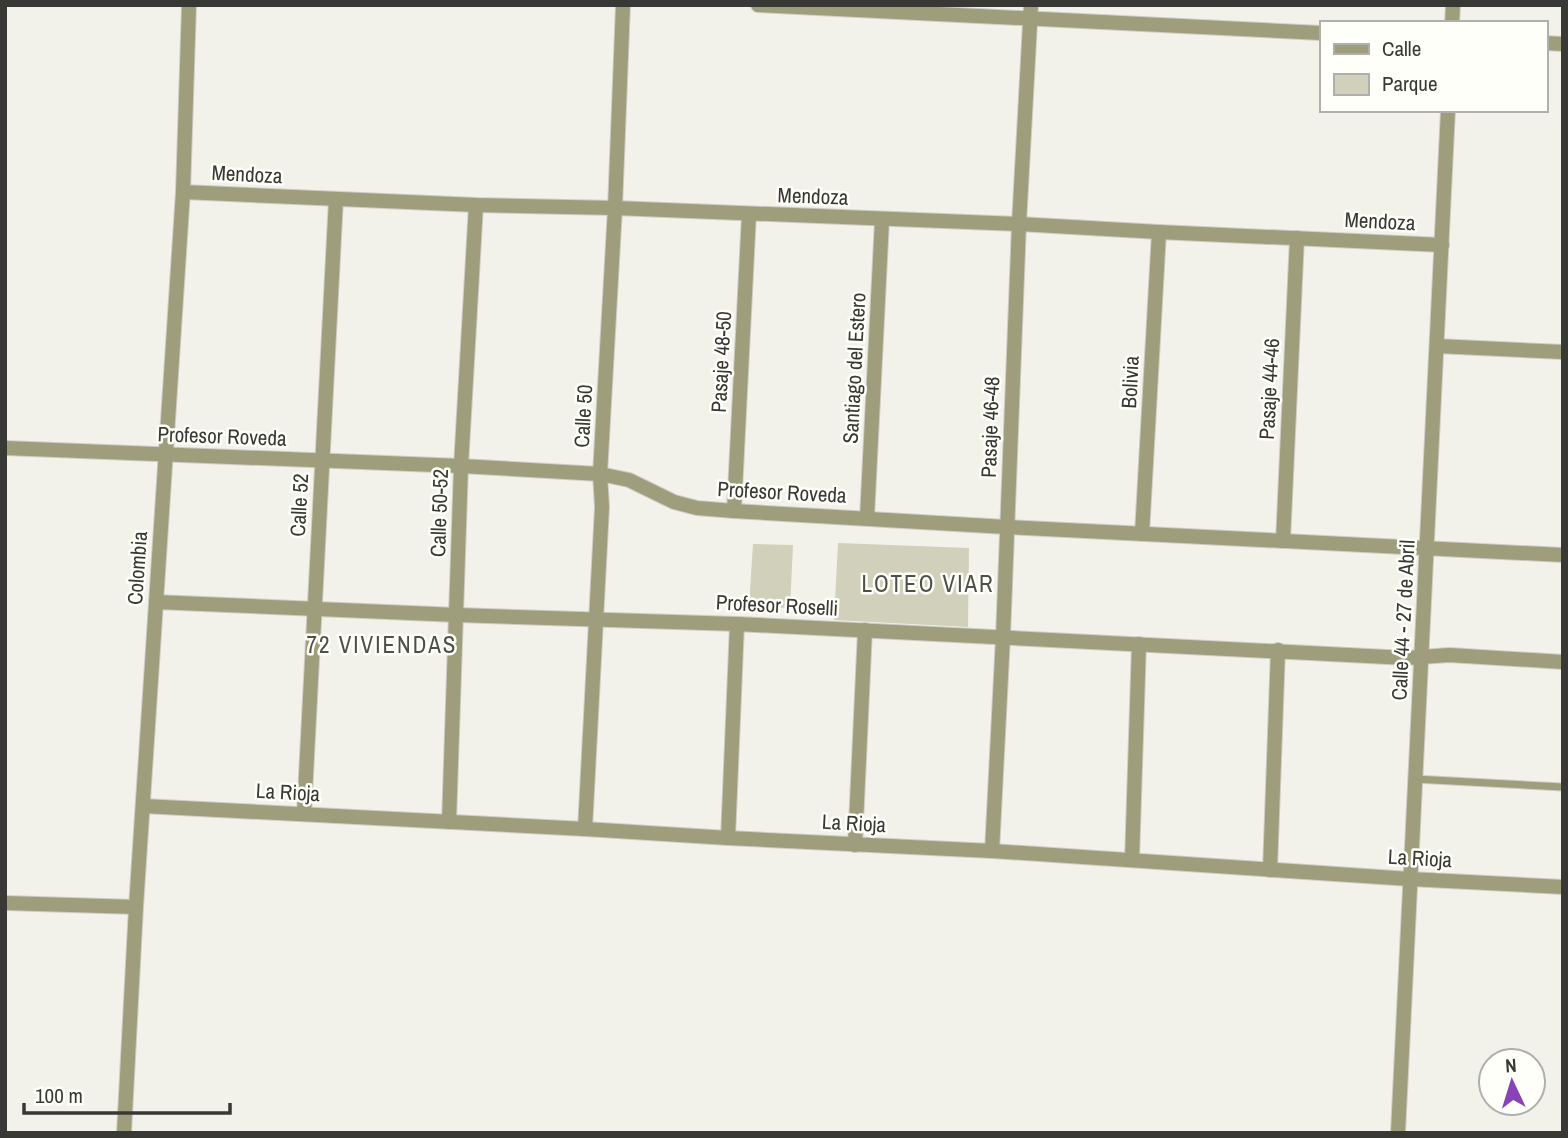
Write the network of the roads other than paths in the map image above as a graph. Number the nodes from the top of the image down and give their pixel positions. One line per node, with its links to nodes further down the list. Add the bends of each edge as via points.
1 (189, 5): 7 (street, Colombia)
2 (623, 5): 10 (street, Calle 50)
3 (758, 5): 4 (street)
4 (1031, 12): 5 (street); 13 (street, Pasaje 46-48)
5 (1320, 33)
6 (1448, 112): 16 (street, Calle 44 - 27 de Abril)
7 (183, 192): 8 (street, Mendoza); 20 (street, Colombia)
8 (336, 199): 9 (street, Mendoza); 21 (street, Calle 52)
9 (476, 205): 10 (street, Mendoza); 22 (street, Calle 50-52)
10 (615, 208): 11 (street, Mendoza); 23 (street, Calle 50)
11 (749, 215): 12 (street, Mendoza); 24 (street, Pasaje 48-50)
12 (882, 220): 13 (street, Mendoza); 25 (street, Santiago del Estero)
13 (1020, 223): 14 (street, Mendoza); 26 (street, Pasaje 46-48)
14 (1159, 232): 15 (street, Mendoza); 27 (street, Bolivia)
15 (1297, 238): 16 (street, Mendoza); 28 (street, Pasaje 44-46)
16 (1442, 245): 17 (street, Calle 44 - 27 de Abril)
17 (1437, 346): 18 (street); 29 (street, Calle 44 - 27 de Abril)
18 (1563, 352)
19 (5, 448): 20 (street, Profesor Roveda)
20 (166, 454): 21 (street, Profesor Roveda); 31 (street, Colombia)
21 (322, 461): 22 (street, Profesor Roveda); 32 (street, Calle 52)
22 (461, 466): 23 (street, Profesor Roveda); 33 (street, Calle 50-52)
23 (600, 474): 24 (street, Profesor Roveda, via 629,480 674,502); 34 (street, Calle 50)
24 (734, 511): 25 (street, Profesor Roveda)
25 (867, 518): 26 (street, Profesor Roveda)
26 (1006, 527): 27 (street, Profesor Roveda); 37 (street, Pasaje 46-48)
27 (1142, 534): 28 (street, Profesor Roveda)
28 (1283, 541): 29 (street, Profesor Roveda)
29 (1428, 548): 30 (street, Profesor Roveda); 40 (street, Calle 44 - 27 de Abril)
30 (1563, 555)
31 (156, 602): 32 (street, Profesor Roselli); 44 (street, Colombia)
32 (314, 608): 33 (street, Profesor Roselli); 45 (street, Calle 52)
33 (457, 615): 34 (street, Profesor Roselli); 46 (street, Calle 50-52)
34 (597, 619): 35 (street, Profesor Roselli); 47 (street, Calle 50)
35 (737, 624): 36 (street, Profesor Roselli); 48 (street)
36 (865, 630): 37 (street, Profesor Roselli); 49 (street)
37 (1003, 637): 38 (street, Profesor Roselli); 50 (street, Pasaje 46-48)
38 (1139, 644): 39 (street, Profesor Roselli); 51 (street)
39 (1278, 650): 40 (street, Profesor Roselli); 52 (street)
40 (1422, 656): 41 (street, Profesor Roselli); 42 (street, Calle 44 - 27 de Abril)
41 (1563, 662)
42 (1415, 779): 43 (lane); 53 (street, Calle 44 - 27 de Abril)
43 (1563, 787)
44 (143, 806): 45 (street, La Rioja); 56 (street, Colombia)
45 (304, 814): 46 (street, La Rioja)
46 (449, 822): 47 (street, La Rioja)
47 (585, 829): 48 (street, La Rioja)
48 (728, 838): 49 (street, La Rioja)
49 (855, 845): 50 (street, La Rioja)
50 (992, 851): 51 (street, La Rioja)
51 (1132, 860): 52 (street, La Rioja)
52 (1270, 870): 53 (street, La Rioja)
53 (1410, 879): 54 (street, La Rioja); 58 (street, Calle 44 - 27 de Abril)
54 (1563, 887)
55 (5, 903): 56 (street)
56 (136, 907): 57 (street, Colombia)
57 (124, 1133)
58 (1398, 1133)

